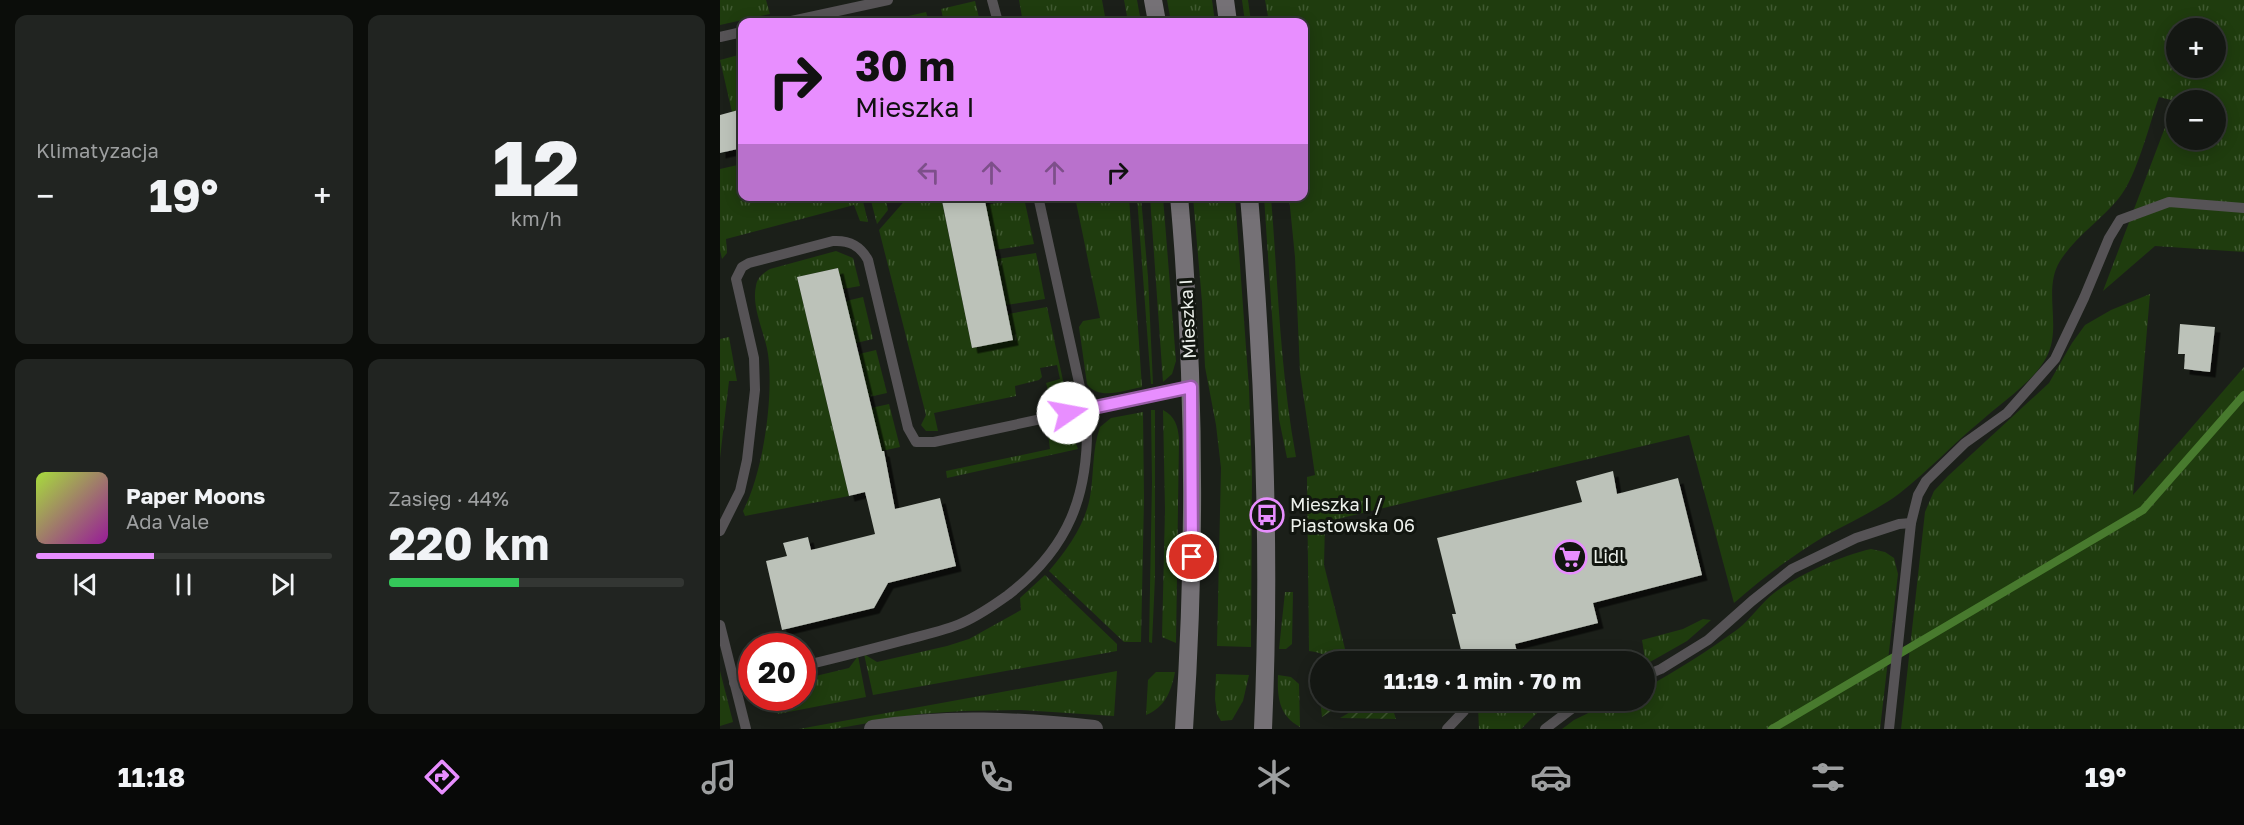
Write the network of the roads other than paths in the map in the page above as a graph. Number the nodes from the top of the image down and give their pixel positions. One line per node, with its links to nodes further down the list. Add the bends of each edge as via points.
1 (888, 0): 5 (lane)
2 (992, 0): 7 (lane)
3 (1153, 0): 8 (street)
4 (1225, 0): 9 (street)
5 (841, 5): 6 (lane)
6 (800, 18)
7 (997, 18)
8 (1156, 18)
9 (1227, 18)
10 (738, 33): 11 (lane)
11 (720, 37)
12 (1039, 201): 17 (lane)
13 (1179, 201): 16 (street, Mieszka I)
14 (1249, 201): 30 (street, via 1266,473)
15 (2244, 208): 18 (lane, via 2169,202 2120,220 2055,359 2007,413 1965,443 1926,481)
16 (1191, 387): 17 (lane); 29 (street, Mieszka I, via 1194,517)
17 (1085, 409): 19 (lane, via 934,442 916,442 908,428 868,260 861,250 853,243 833,241 749,263 736,279 754,358 753,412 740,491); 21 (lane, via 1086,452 1078,498 1064,534 1041,566 999,602 962,623)
18 (1911, 523): 22 (lane, via 1856,538 1792,569 1708,640); 34 (lane)
19 (720, 531)
20 (720, 625): 24 (lane)
21 (816, 662)
22 (1655, 671)
23 (738, 682): 24 (lane)
24 (734, 683): 26 (lane)
25 (1569, 711): 33 (lane)
26 (746, 729)
27 (873, 729): 28 (street, via 962,721)
28 (1094, 729)
29 (1184, 729)
30 (1263, 729)
31 (1447, 729): 32 (lane, via 1464,711)
32 (1462, 729)
33 (1545, 729)
34 (1889, 729)

